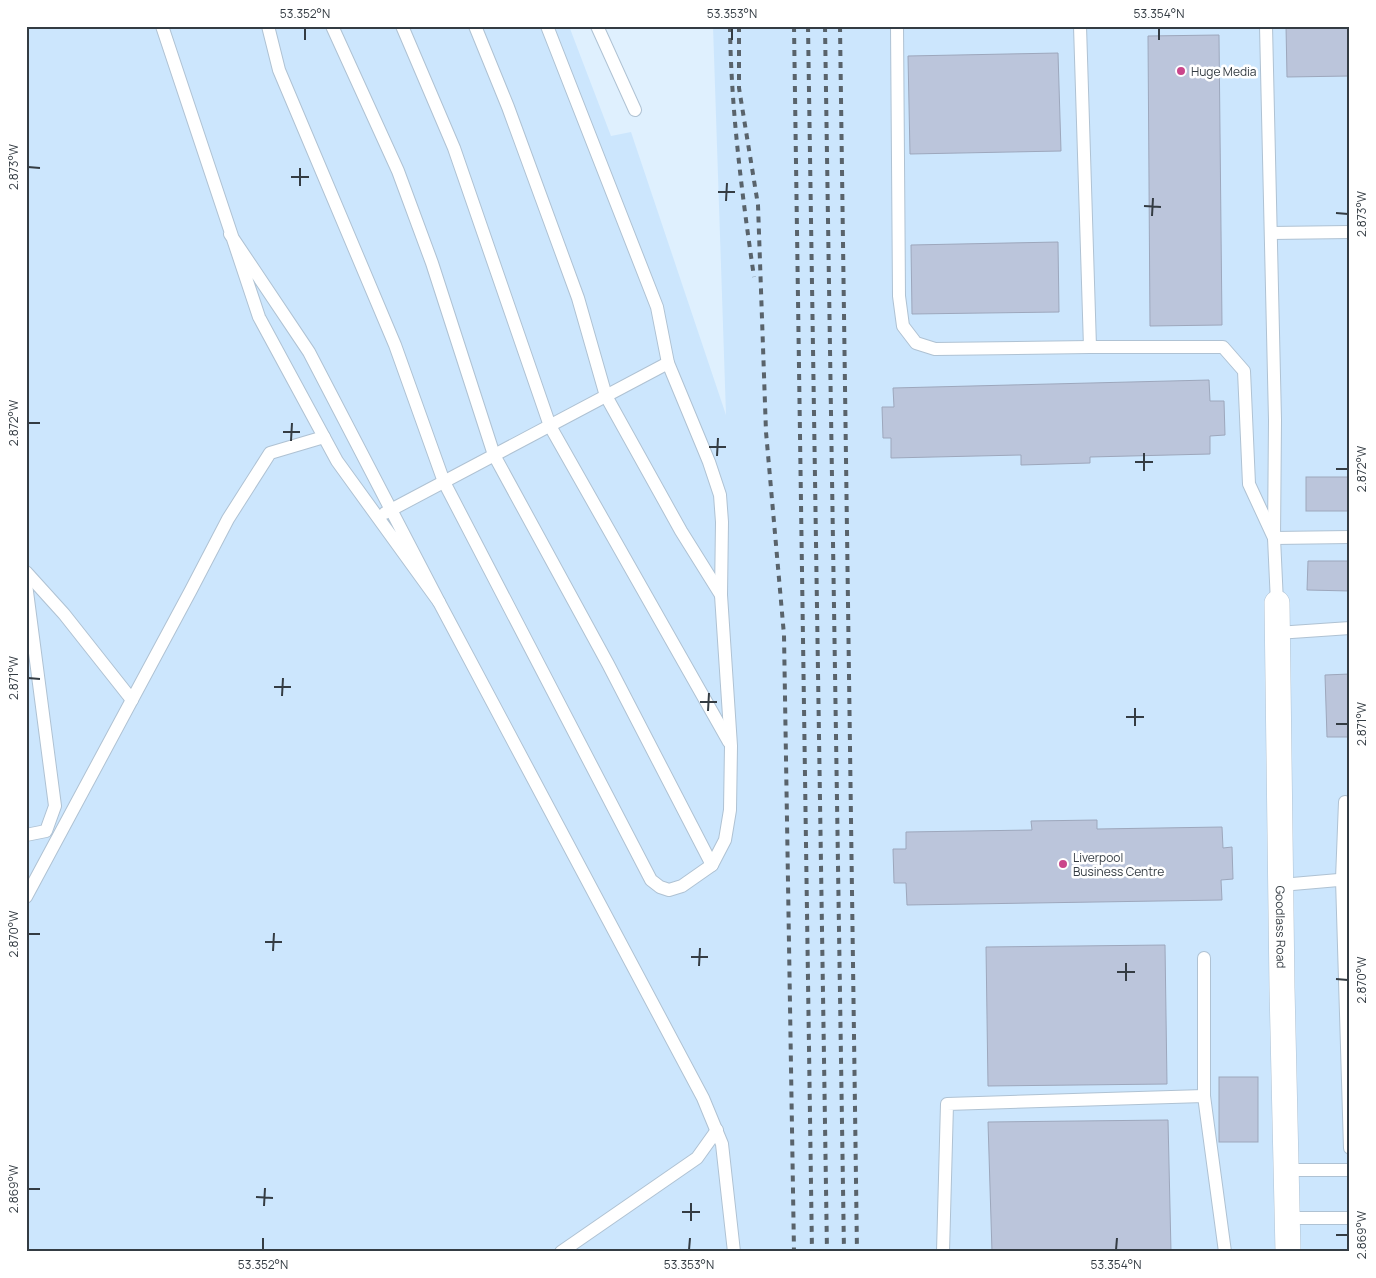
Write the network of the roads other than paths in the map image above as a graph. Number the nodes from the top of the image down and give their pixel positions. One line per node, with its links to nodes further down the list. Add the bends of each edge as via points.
1 (162, 26): 14 (lane)
2 (268, 26): 21 (lane, via 279,70 395,345)
3 (332, 26): 20 (lane, via 398,171 432,263)
4 (402, 26): 18 (lane, via 454,148)
5 (475, 26): 17 (lane, via 578,298)
6 (547, 26): 16 (lane, via 657,307)
7 (597, 26): 11 (lane)
8 (897, 26): 15 (lane, via 899,296 903,326 916,343 935,349)
9 (1080, 26): 15 (lane)
10 (1266, 26): 13 (lane)
11 (635, 110)
12 (1350, 232): 13 (lane)
13 (1271, 233): 25 (lane)
14 (230, 234): 19 (lane, via 260,316); 22 (lane, via 310,352)
15 (1090, 347): 25 (lane, via 1223,347 1244,371 1249,484)
16 (668, 363): 17 (lane); 28 (lane, via 720,495)
17 (606, 396): 18 (lane); 28 (lane, via 681,531)
18 (550, 426): 20 (lane); 34 (lane)
19 (324, 437): 23 (lane, via 337,461); 33 (lane, via 270,453 228,519)
20 (494, 455): 21 (lane); 37 (lane, via 608,664)
21 (444, 482): 22 (lane); 37 (lane, via 651,880 669,890 682,886)
22 (391, 510): 23 (lane); 29 (lane)
23 (378, 517): 29 (lane)
24 (1350, 537): 25 (lane)
25 (1274, 538): 30 (lane)
26 (26, 572): 33 (lane)
27 (26, 584): 36 (lane, via 55,806 46,831)
28 (721, 595): 34 (lane)
29 (439, 602): 43 (lane)
30 (1277, 603): 32 (street, Goodlass Road)
31 (1350, 628): 32 (lane)
32 (1277, 633): 39 (street, Goodlass Road)
33 (132, 700): 40 (lane)
34 (731, 746): 37 (lane, via 730,810 725,840)
35 (1345, 802): 38 (lane)
36 (26, 835)
37 (712, 865)
38 (1346, 879): 39 (lane); 44 (lane)
39 (1281, 885): 45 (street, Goodlass Road)
40 (26, 897)
41 (1204, 958): 42 (lane)
42 (1204, 1096): 51 (lane, via 947,1104); 52 (lane)
43 (717, 1130): 49 (lane, via 697,1158); 50 (lane, via 726,1169)
44 (1350, 1148)
45 (1286, 1170): 46 (lane); 47 (street, Goodlass Road)
46 (1350, 1170)
47 (1287, 1218): 48 (lane); 53 (street, Goodlass Road)
48 (1350, 1218)
49 (561, 1252)
50 (734, 1252)
51 (943, 1252)
52 (1225, 1252)
53 (1288, 1252)

